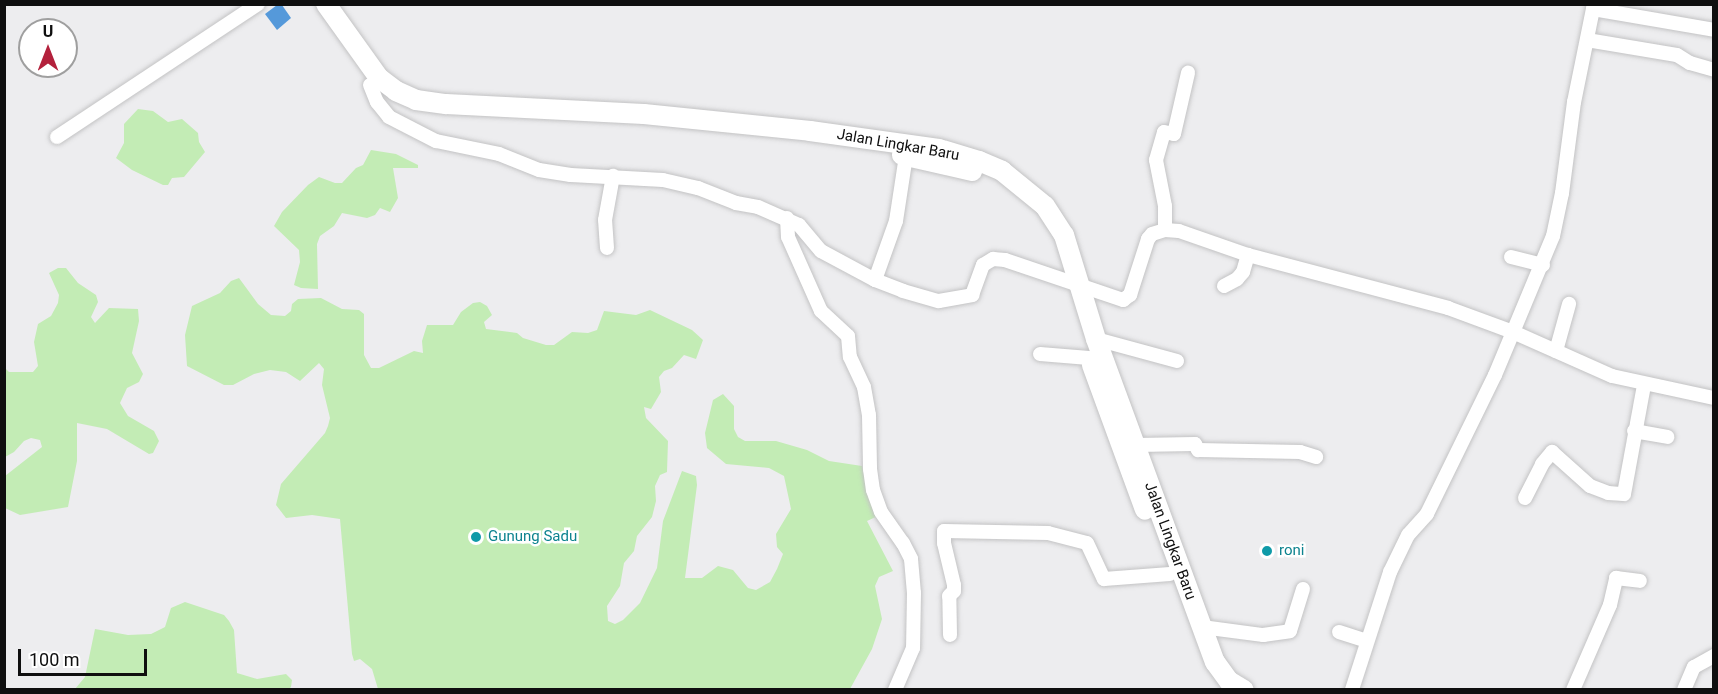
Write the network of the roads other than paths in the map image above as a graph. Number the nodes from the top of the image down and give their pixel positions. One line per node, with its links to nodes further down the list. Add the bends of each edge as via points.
1 (258, 4): 10 (street)
2 (312, 4): 9 (highway, Jalan Lingkar Baru)
3 (326, 4): 20 (highway, Jalan Lingkar Baru, via 379,78 416,99 810,130 939,149 979,160 1002,171 1045,206 1064,235)
4 (1593, 7): 5 (street); 6 (street)
5 (1713, 30)
6 (1587, 40): 7 (street, via 1672,54); 18 (street, via 1562,193)
7 (1713, 70)
8 (1188, 73): 14 (street, via 1174,134 1164,132 1156,160 1165,206)
9 (370, 85): 11 (highway, Jalan Lingkar Baru, via 420,113 643,125); 12 (street, via 389,117 436,141 499,154 540,170)
10 (57, 137)
11 (906, 156): 19 (street, via 896,221); 20 (highway, Jalan Lingkar Baru, via 978,173 1017,196 1047,231)
12 (613, 176): 13 (street, via 663,180 698,188); 15 (street, via 605,220)
13 (787, 219): 19 (street, via 799,225 821,251); 44 (street, via 788,237 821,311 848,336 850,357 866,396 873,490 881,512 910,559 913,648)
14 (1165, 230): 16 (street, via 1179,231); 20 (street, via 1148,239 1128,298 1118,300)
15 (607, 248)
16 (1248, 255): 21 (street, via 1243,272); 23 (street, via 1448,308)
17 (1511, 257): 18 (street)
18 (1543, 265): 23 (street)
19 (875, 279): 20 (street, via 939,302 972,295 983,265 993,259)
20 (1073, 283): 24 (highway, Jalan Lingkar Baru); 27 (highway, Jalan Lingkar Baru)
21 (1224, 286)
22 (1569, 304): 25 (street)
23 (1513, 332): 25 (street); 42 (street, via 1426,514 1408,535 1394,563)
24 (1096, 339): 28 (street); 33 (highway, Jalan Lingkar Baru)
25 (1556, 351): 29 (street, via 1612,376)
26 (1040, 354): 27 (street)
27 (1089, 358): 36 (highway, Jalan Lingkar Baru)
28 (1177, 361)
29 (1644, 385): 30 (street); 31 (street)
30 (1713, 398)
31 (1634, 431): 32 (street); 35 (street, via 1624,494 1590,486 1552,452)
32 (1667, 437)
33 (1136, 445): 34 (street, via 1195,444 1198,450 1300,452); 39 (highway, Jalan Lingkar Baru)
34 (1316, 457)
35 (1525, 498)
36 (1170, 574): 41 (street, via 1104,579 1087,543 1048,533 944,531 954,585 949,596); 45 (highway, Jalan Lingkar Baru, via 1201,657)
37 (1640, 581): 48 (street, via 1616,578 1610,605)
38 (1303, 589): 39 (street, via 1290,631 1263,635)
39 (1202, 627): 46 (highway, Jalan Lingkar Baru, via 1221,672)
40 (1339, 632): 42 (street)
41 (950, 635)
42 (1367, 641): 47 (street)
43 (1713, 656): 49 (street, via 1694,667)
44 (895, 690)
45 (1223, 690)
46 (1244, 690)
47 (1352, 690)
48 (1573, 690)
49 (1684, 690)

